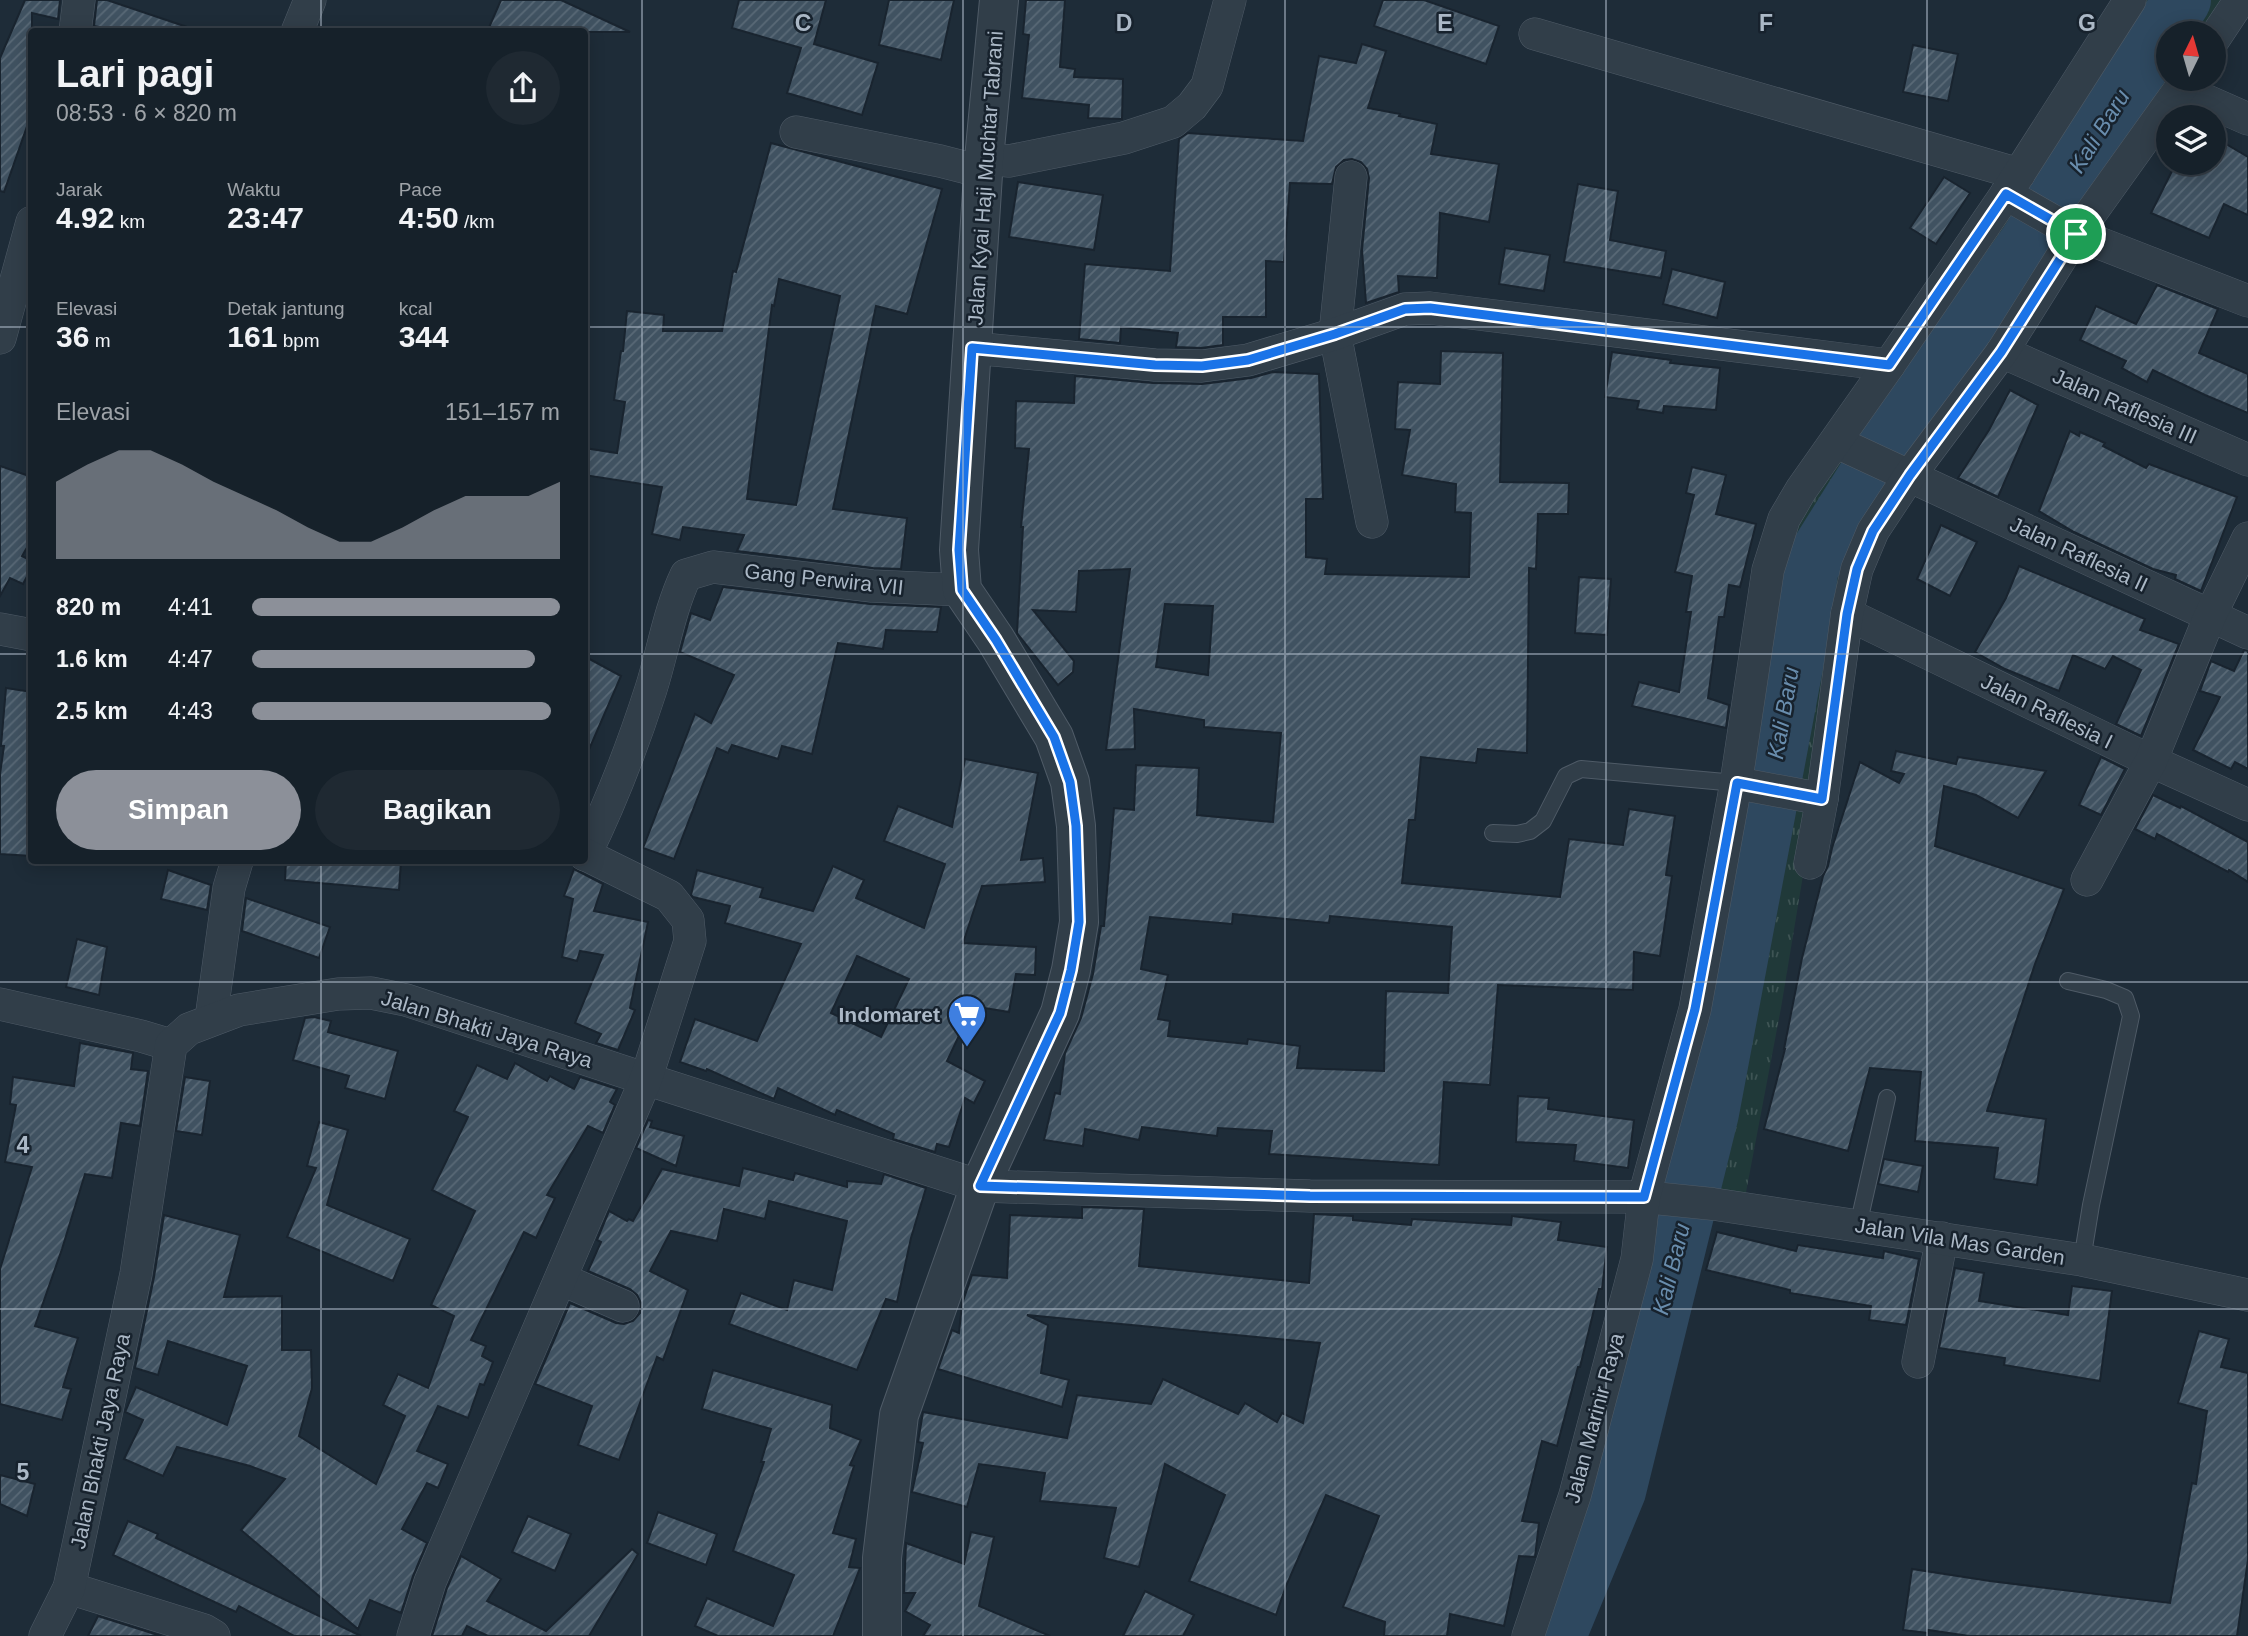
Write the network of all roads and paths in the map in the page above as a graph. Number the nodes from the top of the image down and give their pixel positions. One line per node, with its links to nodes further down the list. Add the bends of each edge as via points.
1 (79, 0): 8 (street)
2 (310, 0): 9 (street)
3 (999, 0): 15 (street, Jalan Kyai Haji Muchtar Tabrani)
4 (1230, 0): 15 (street, via 1207,86 1173,122 1124,138)
5 (2130, 0): 17 (street, Jalan Marinir Raya)
6 (2240, 0): 7 (street)
7 (2226, 21)
8 (76, 28)
9 (299, 28)
10 (1535, 34): 17 (street)
11 (2178, 91): 18 (street)
12 (2196, 91): 13 (street)
13 (2248, 120)
14 (796, 132): 15 (street, via 940,161)
15 (984, 165): 23 (street, Jalan Kyai Haji Muchtar Tabrani)
16 (1352, 177): 21 (street)
17 (2013, 189): 18 (street); 25 (street, Jalan Marinir Raya)
18 (2068, 230): 20 (street); 24 (street)
19 (28, 236): 22 (street)
20 (2248, 301)
21 (1335, 334): 23 (street, via 1248,360 1202,366); 25 (street, via 1405,309 1430,308); 29 (street)
22 (0, 338)
23 (972, 348): 31 (street, Jalan Kyai Haji Muchtar Tabrani, via 959,550)
24 (2001, 352): 27 (street, Jalan Raflesia III); 28 (street)
25 (1889, 365): 26 (street, Jalan Marinir Raya)
26 (1845, 446): 28 (street, Jalan Raflesia II); 38 (street, Jalan Marinir Raya, via 1801,490 1776,542)
27 (2248, 460)
28 (1897, 470): 32 (street, via 1857,569); 33 (street, Jalan Raflesia II)
29 (1373, 522)
30 (2248, 538): 33 (street)
31 (962, 590): 42 (street, Gang Perwira VII, via 872,586 713,567 687,575 647,701); 53 (street, Jalan Kyai Haji Muchtar Tabrani, via 1054,737 1070,782 1079,908 1060,1013)
32 (1847, 614): 37 (street, Jalan Raflesia I); 39 (street)
33 (2210, 616): 35 (street, Jalan Raflesia II); 37 (street)
34 (0, 629): 36 (street)
35 (2248, 633)
36 (28, 634)
37 (2151, 761): 40 (street, Jalan Raflesia I); 46 (street)
38 (1744, 785): 39 (street); 41 (lane, via 1581,769 1566,776 1543,821 1530,831); 54 (street, Jalan Marinir Raya)
39 (1812, 797): 44 (street)
40 (2248, 805)
41 (1493, 834)
42 (588, 849)
43 (588, 856): 51 (street, via 668,896 688,920 690,941)
44 (1810, 863)
45 (236, 864): 49 (street)
46 (2087, 880)
47 (2068, 981): 57 (lane, via 2125,998 2131,1016)
48 (0, 1004): 50 (street)
49 (211, 1019): 50 (street, Jalan Bhakti Jaya Raya, via 189,1029); 51 (street, Jalan Bhakti Jaya Raya, via 239,1010 371,993)
50 (171, 1045): 62 (street, Jalan Bhakti Jaya Raya, via 136,1274)
51 (646, 1079): 53 (street, Jalan Bhakti Jaya Raya); 58 (street)
52 (1887, 1098): 55 (lane)
53 (980, 1186): 54 (street, Jalan Bhakti Jaya Raya, via 1310,1196); 66 (street, Jalan Kyai Haji Muchtar Tabrani, via 899,1415 882,1558)
54 (1657, 1198): 55 (street, Jalan Vila Mas Garden); 67 (street, Jalan Marinir Raya, via 1575,1495)
55 (1858, 1226): 56 (street, Jalan Vila Mas Garden)
56 (1942, 1238): 57 (street, Jalan Vila Mas Garden); 61 (street)
57 (2082, 1260): 59 (street, Jalan Vila Mas Garden)
58 (561, 1279): 60 (street); 65 (street, via 430,1582)
59 (2248, 1295)
60 (622, 1306)
61 (1918, 1362)
62 (69, 1588): 63 (street, Jalan Bhakti Jaya Raya); 64 (street)
63 (45, 1636)
64 (214, 1636)
65 (413, 1636)
66 (883, 1636)
67 (1528, 1636)

